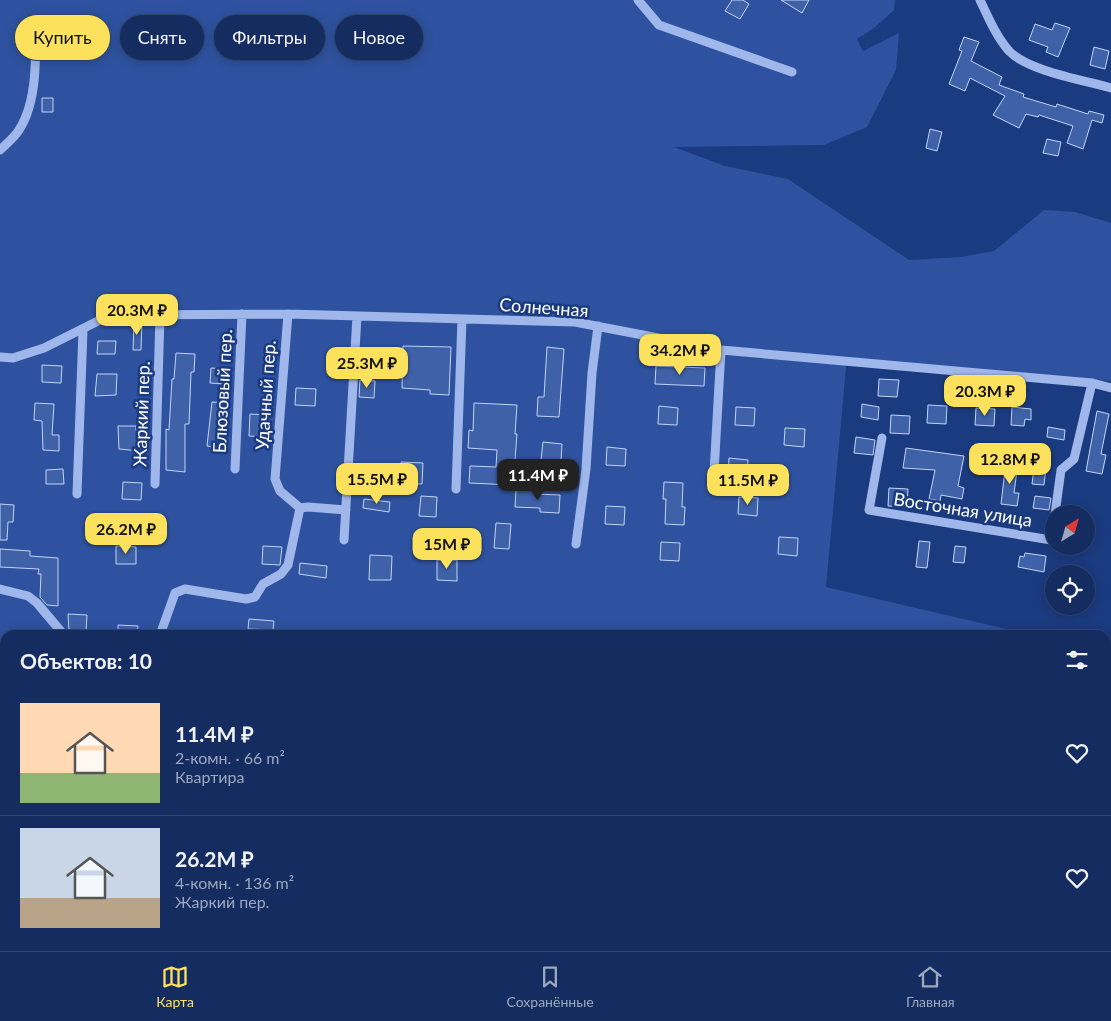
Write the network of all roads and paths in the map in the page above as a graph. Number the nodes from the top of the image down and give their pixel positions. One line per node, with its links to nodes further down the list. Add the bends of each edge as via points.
1 (638, 0): 4 (street, via 659,25)
2 (980, 0): 5 (street, via 995,33 1010,52 1024,62)
3 (36, 60): 6 (street, via 28,111 19,131)
4 (792, 72)
5 (1111, 88)
6 (0, 150)
7 (242, 314): 8 (street, Солнечная); 9 (street, Солнечная); 19 (street, Блюзовый пер.)
8 (288, 314): 10 (street, Солнечная); 25 (street, Удачный пер., via 275,479 280,492)
9 (160, 316): 13 (street, Солнечная, via 110,315); 20 (street, Жаркий пер.)
10 (357, 316): 11 (street, Солнечная); 26 (street)
11 (462, 319): 12 (street, Солнечная, via 575,322); 21 (street)
12 (598, 326): 14 (street, Солнечная); 29 (street)
13 (83, 330): 15 (street, Солнечная, via 44,348 13,358); 23 (street)
14 (722, 350): 16 (street, Солнечная); 22 (street)
15 (0, 358)
16 (1092, 383): 17 (street, Солнечная); 24 (street, via 1074,459 1061,470)
17 (1111, 388)
18 (882, 438): 27 (street, Восточная улица, via 869,510)
19 (235, 469)
20 (155, 484)
21 (456, 489)
22 (713, 490)
23 (77, 494)
24 (1056, 505)
25 (300, 508): 26 (street); 32 (street, via 288,565 281,574 263,584 255,597 246,599 185,589 176,593)
26 (346, 510): 28 (street)
27 (1045, 539)
28 (344, 540)
29 (576, 544)
30 (0, 589): 31 (street, via 28,596)
31 (60, 630)
32 (162, 630)

